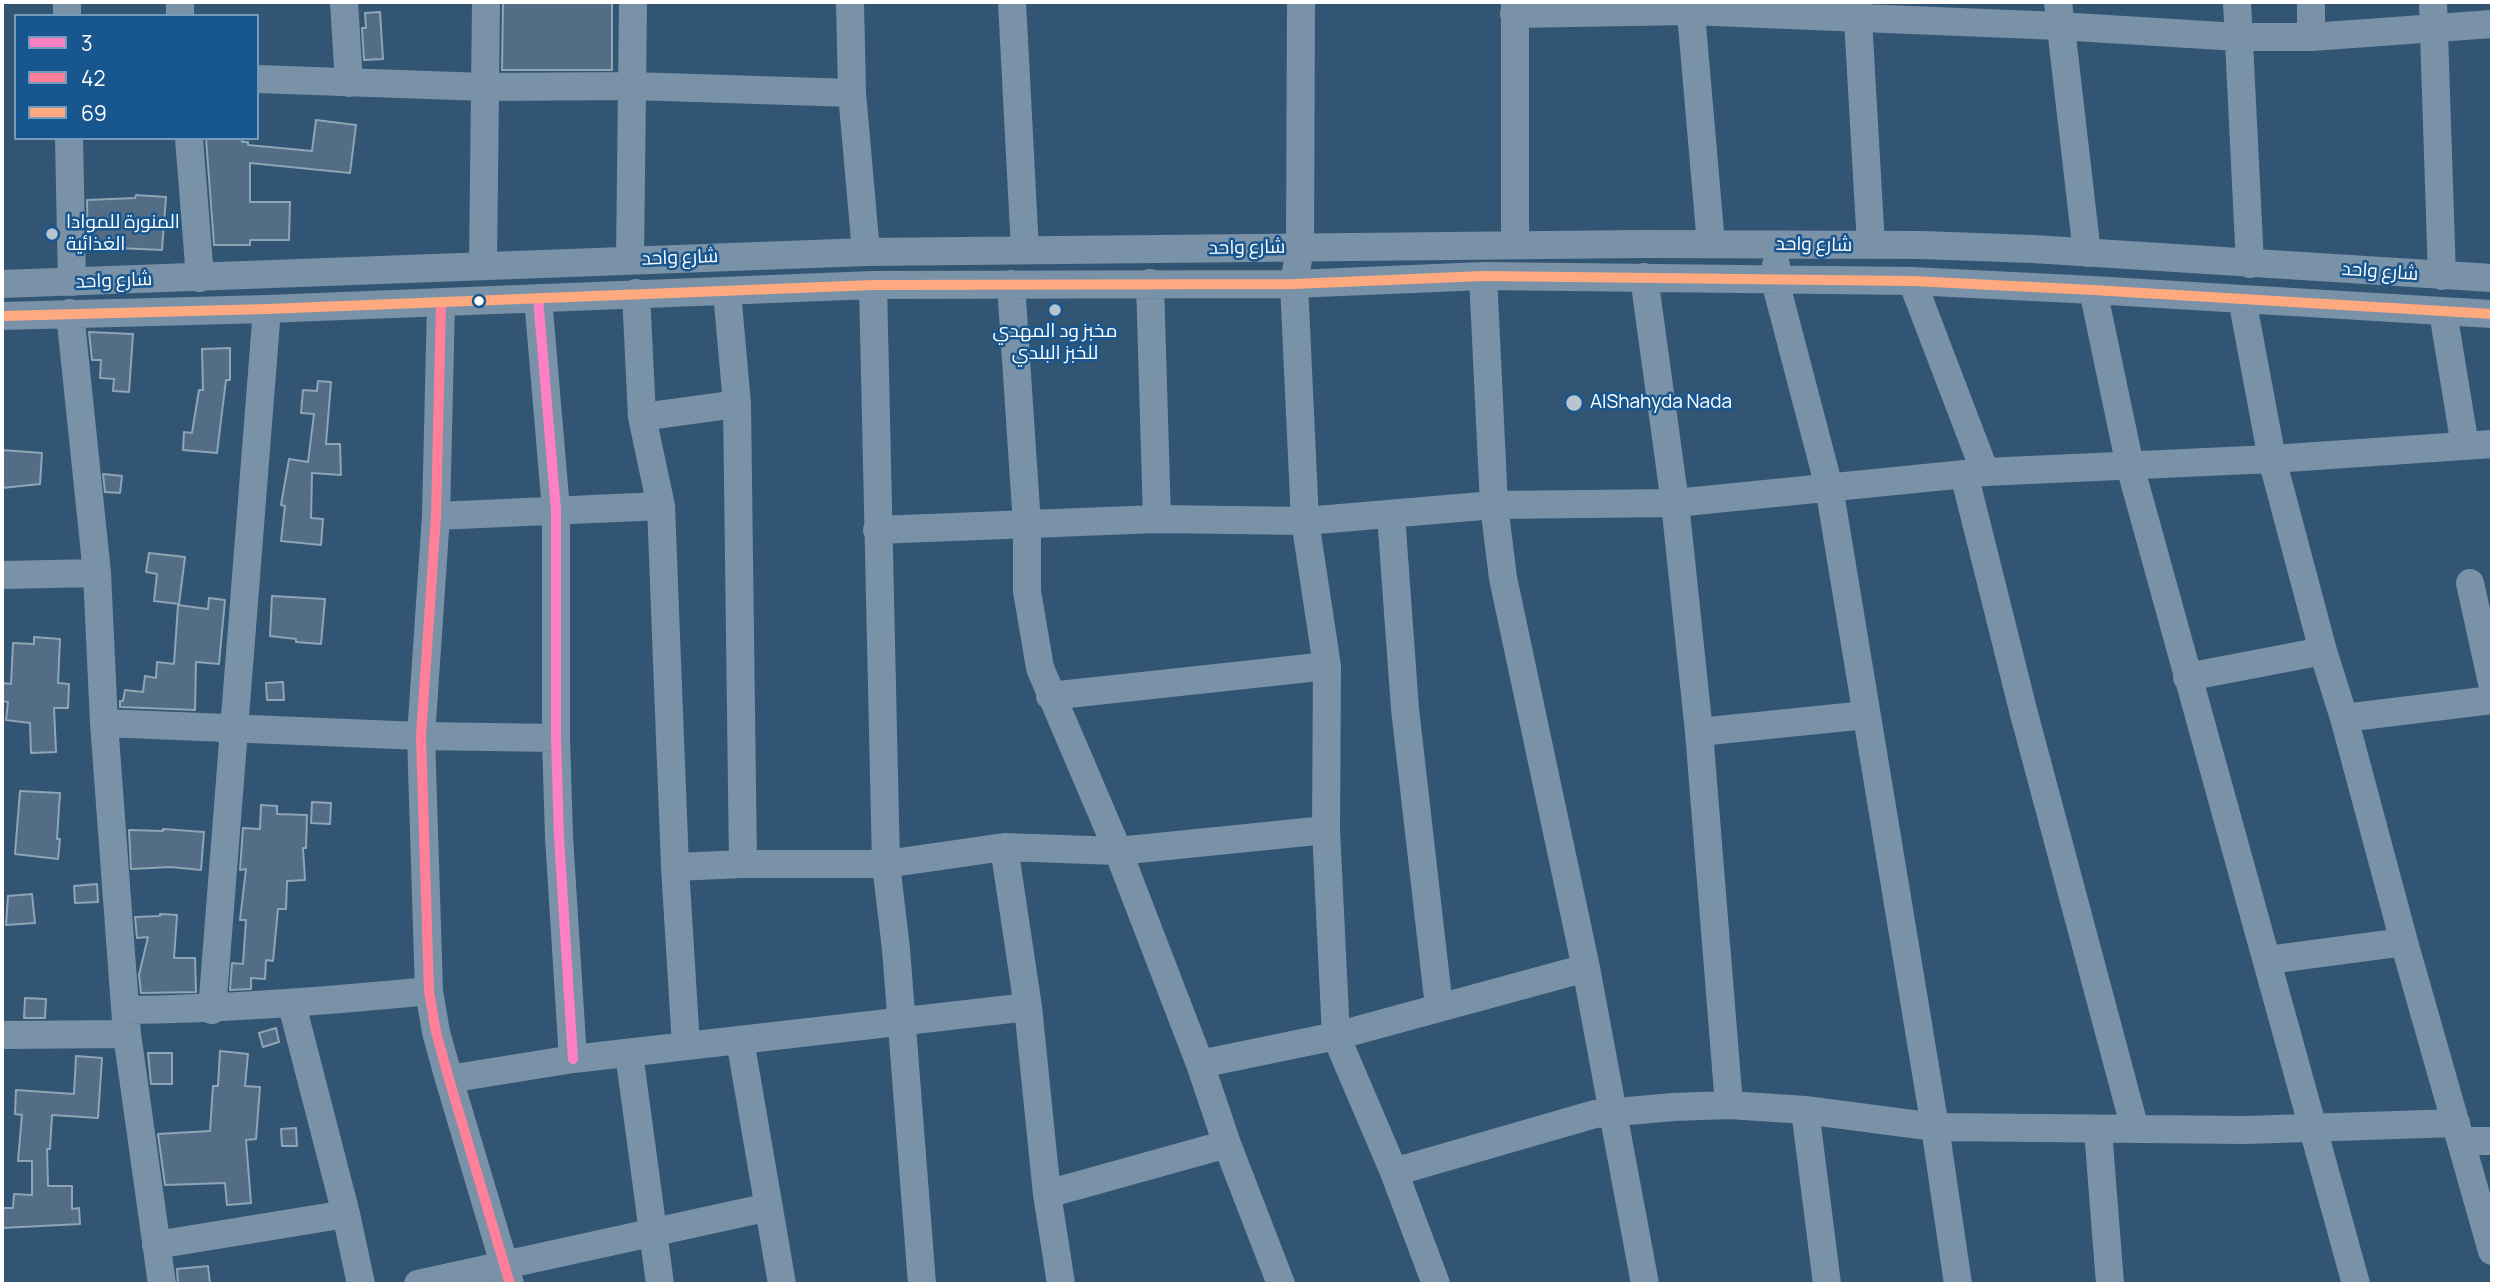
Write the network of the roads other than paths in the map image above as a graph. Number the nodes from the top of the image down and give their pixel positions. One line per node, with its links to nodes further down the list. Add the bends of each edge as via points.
1 (344, 2): 18 (street)
2 (486, 2): 20 (street)
3 (633, 2): 19 (street)
4 (850, 2): 21 (street)
5 (1012, 2): 29 (street)
6 (1301, 2): 28 (street)
7 (2237, 2): 15 (street)
8 (2311, 2): 16 (street)
9 (1690, 6): 10 (street); 11 (street); 24 (street)
10 (1515, 8): 26 (street)
11 (1857, 10): 12 (street); 27 (street)
12 (2059, 14): 15 (street); 31 (street)
13 (2433, 15): 14 (street); 16 (street); 36 (street)
14 (2492, 24)
15 (2238, 37): 16 (street); 33 (street)
16 (2311, 37)
17 (259, 79): 18 (street)
18 (349, 83): 20 (street)
19 (632, 86): 20 (street); 21 (street); 32 (street)
20 (485, 87): 34 (street)
21 (852, 93): 30 (street)
22 (69, 140): 42 (street)
23 (189, 140): 37 (street)
24 (1711, 244): 25 (street, شارع واحد); 26 (street, شارع واحد)
25 (1777, 244): 27 (street, شارع واحد); 40 (street)
26 (1515, 245): 28 (street, شارع واحد)
27 (1871, 245): 31 (street, شارع واحد)
28 (1300, 247): 29 (street, شارع واحد); 46 (street)
29 (1025, 250): 30 (street, شارع واحد)
30 (866, 252): 32 (street, شارع واحد)
31 (2087, 253): 33 (street, شارع واحد)
32 (630, 260): 34 (street, شارع واحد)
33 (2250, 264): 36 (street, شارع واحد)
34 (483, 265): 37 (street, شارع واحد)
35 (1483, 276): 38 (street, شارع واحد); 46 (street, شارع واحد); 67 (street)
36 (2442, 276): 39 (street, شارع واحد)
37 (200, 278): 42 (street, شارع واحد)
38 (1644, 278): 40 (street, شارع واحد); 66 (street)
39 (2492, 278)
40 (1775, 281): 41 (street, شارع واحد); 65 (street)
41 (1912, 281): 48 (street, شارع واحد); 64 (street)
42 (72, 282): 44 (street, شارع واحد)
43 (1150, 283): 45 (street, شارع واحد); 46 (street, شارع واحد); 72 (street)
44 (2, 284)
45 (1011, 284): 47 (street, شارع واحد); 74 (street)
46 (1294, 284): 73 (street)
47 (873, 285): 49 (street, شارع واحد); 75 (street)
48 (2093, 290): 52 (street, شارع واحد); 63 (street)
49 (727, 292): 50 (street, شارع واحد); 59 (street)
50 (636, 293): 51 (street, شارع واحد); 60 (street)
51 (538, 298): 53 (street, شارع واحد); 69 (street)
52 (2242, 299): 55 (street, شارع واحد); 62 (street)
53 (441, 303): 54 (street, شارع واحد); 71 (street)
54 (267, 309): 56 (street, شارع واحد); 88 (street)
55 (2443, 312): 57 (street, شارع واحد); 61 (street)
56 (70, 313): 58 (street, شارع واحد); 76 (street)
57 (2492, 314)
58 (2, 316)
59 (737, 404): 60 (street); 95 (street)
60 (642, 417): 68 (street)
61 (2479, 445): 62 (street)
62 (2272, 459): 63 (street); 79 (street)
63 (2130, 466): 64 (street); 81 (street)
64 (1975, 473): 65 (street); 121 (street, via 2023,709)
65 (1829, 487): 66 (street); 85 (street)
66 (1675, 503): 67 (street); 89 (street)
67 (1494, 505): 70 (street); 100 (street, via 1503,579)
68 (661, 506): 69 (street); 97 (street)
69 (556, 510): 71 (street); 91 (street)
70 (1391, 515): 73 (street); 104 (street, via 1405,709)
71 (436, 516): 90 (street)
72 (1157, 519): 73 (street); 74 (street)
73 (1305, 522): 80 (street)
74 (1027, 525): 75 (street); 83 (street, via 1027,592 1040,668)
75 (877, 530): 96 (street)
76 (97, 573): 77 (street); 87 (street)
77 (2, 575)
78 (2470, 583): 82 (street)
79 (2323, 651): 81 (street); 86 (street)
80 (1326, 666): 83 (street); 92 (street)
81 (2188, 677): 99 (street)
82 (2492, 683)
83 (1050, 696): 94 (street)
84 (2492, 700): 86 (street)
85 (1866, 715): 89 (street); 119 (street)
86 (2344, 718): 98 (street)
87 (104, 723): 88 (street); 106 (street)
88 (233, 728): 90 (street); 105 (street)
89 (1699, 732): 116 (street)
90 (421, 736): 91 (street); 101 (street)
91 (556, 738): 113 (street)
92 (1326, 830): 94 (street); 109 (street)
93 (1004, 847): 94 (street); 96 (street); 103 (street)
94 (1118, 851): 114 (street)
95 (743, 864): 96 (street); 97 (street)
96 (886, 864): 107 (street)
97 (675, 867): 111 (street)
98 (2404, 942): 99 (street); 123 (street)
99 (2268, 960): 120 (street)
100 (1586, 968): 104 (street); 117 (street)
101 (429, 991): 102 (street); 115 (street)
102 (292, 1005): 105 (street); 129 (street)
103 (1027, 1007): 107 (street); 127 (street)
104 (1439, 1007): 109 (street)
105 (212, 1010): 106 (street)
106 (126, 1022): 108 (street); 131 (street)
107 (901, 1023): 110 (street); 139 (street)
108 (2, 1035)
109 (1336, 1036): 114 (street); 126 (street)
110 (740, 1040): 111 (street); 128 (street)
111 (686, 1046): 112 (street)
112 (629, 1053): 113 (street); 130 (street)
113 (573, 1059): 115 (street)
114 (1200, 1064): 125 (street)
115 (449, 1079): 133 (street)
116 (1729, 1105): 117 (street); 118 (street)
117 (1613, 1110): 126 (street); 143 (street)
118 (1805, 1110): 119 (street); 144 (street)
119 (1935, 1127): 122 (street); 145 (street)
120 (2311, 1127): 121 (street); 123 (street); 147 (street)
121 (2135, 1129): 122 (street)
122 (2098, 1130): 146 (street)
123 (2459, 1132): 124 (street); 132 (street)
124 (2492, 1141)
125 (1227, 1144): 127 (street); 141 (street)
126 (1394, 1172): 142 (street)
127 (1047, 1194): 140 (street)
128 (769, 1208): 130 (street); 138 (street)
129 (346, 1214): 131 (street); 135 (street)
130 (652, 1231): 133 (street); 137 (street)
131 (156, 1245): 134 (street)
132 (2492, 1251)
133 (507, 1274): 136 (street)
134 (162, 1284)
135 (361, 1284)
136 (418, 1284)
137 (660, 1284)
138 (782, 1284)
139 (922, 1284)
140 (1061, 1284)
141 (1281, 1284)
142 (1436, 1284)
143 (1643, 1284)
144 (1827, 1284)
145 (1958, 1284)
146 (2110, 1284)
147 (2356, 1284)

